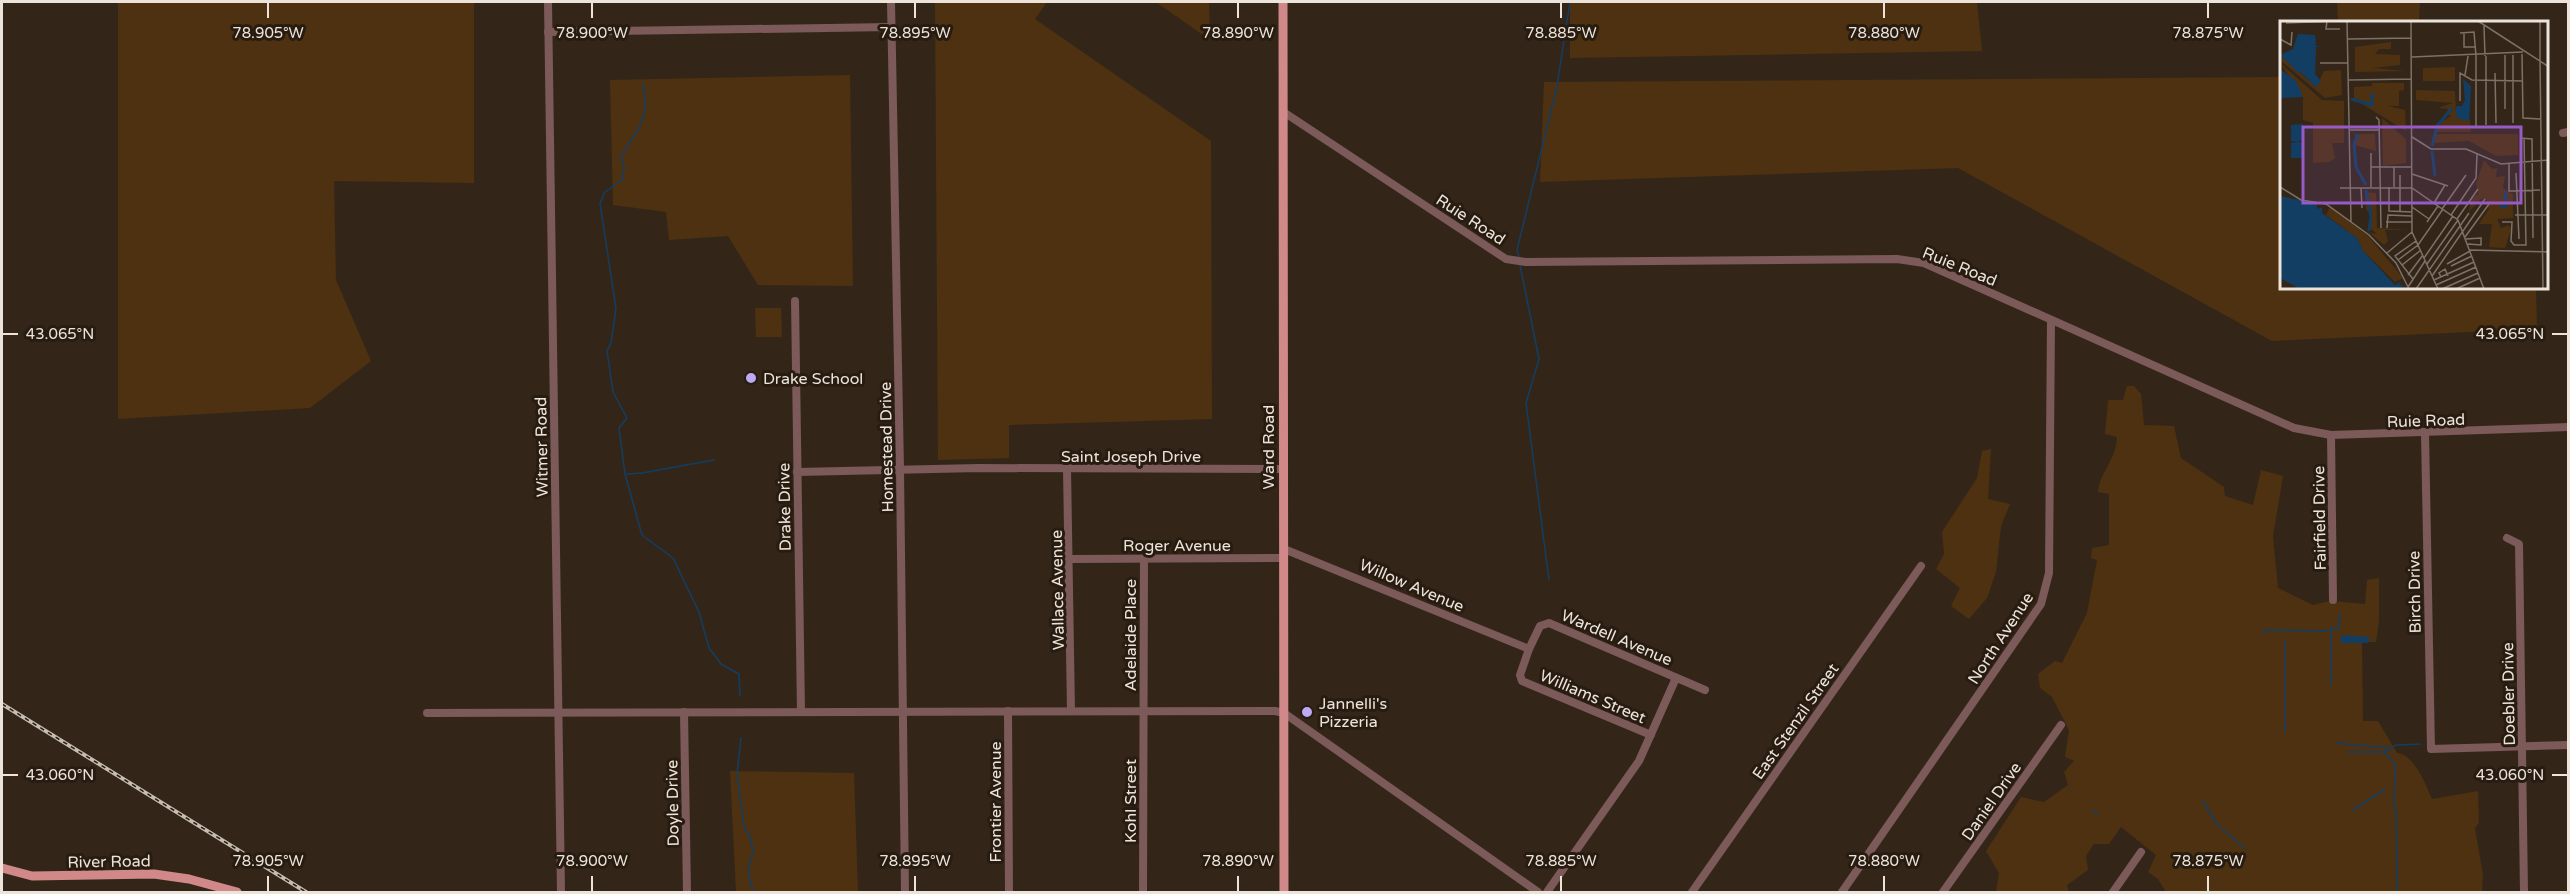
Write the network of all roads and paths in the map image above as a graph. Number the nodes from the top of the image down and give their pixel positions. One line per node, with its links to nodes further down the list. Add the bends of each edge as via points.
1 (548, 2): 5 (street, Witmer Road)
2 (891, 2): 4 (street, Homestead Drive)
3 (1283, 2): 6 (main road, Ward Road)
4 (891, 27): 5 (street); 12 (street, Homestead Drive)
5 (548, 32): 32 (street, Witmer Road)
6 (1285, 113): 8 (street, Ruie Road, via 1506,259 1897,259 1924,263); 14 (main road, Ward Road)
7 (795, 301): 15 (street, Drake Drive)
8 (2051, 320): 11 (street, Ruie Road, via 2294,428); 50 (street, North Avenue, via 2049,573 2042,604)
9 (2568, 427): 10 (street, Ruie Road)
10 (2425, 434): 11 (street, Ruie Road); 37 (street, Birch Drive, via 2431,749)
11 (2331, 435): 21 (street, Fairfield Drive)
12 (900, 469): 13 (street, Saint Joseph Drive); 15 (street, Saint Joseph Drive); 30 (street, Homestead Drive)
13 (1067, 469): 14 (street, Saint Joseph Drive); 18 (street, Wallace Avenue)
14 (1282, 469): 17 (main road, Ward Road)
15 (797, 472): 29 (street, Drake Drive)
16 (2507, 538): 37 (street, Doebler Drive, via 2519,544)
17 (1284, 553): 19 (street, Roger Avenue); 22 (street, Willow Avenue); 33 (main road, Ward Road)
18 (1070, 559): 19 (street, Roger Avenue); 26 (street, Wallace Avenue)
19 (1144, 559): 27 (street, Adelaide Place)
20 (1921, 566): 49 (street, East Stenzil Street)
21 (2333, 600)
22 (1529, 649): 23 (street, Wardell Avenue, via 1540,627 1550,623); 35 (street, Williams Street, via 1520,675 1522,681)
23 (1676, 678): 24 (street, Wardell Avenue); 35 (street)
24 (1705, 690)
25 (1008, 711): 26 (street); 30 (street); 44 (street, Frontier Avenue)
26 (1071, 711): 27 (street)
27 (1144, 711): 33 (street); 45 (street, Kohl Street)
28 (684, 712): 29 (street); 32 (street); 42 (street, Doyle Drive)
29 (801, 712): 30 (street)
30 (903, 712): 43 (street, Homestead Drive)
31 (427, 713): 32 (street)
32 (558, 713): 41 (street, Witmer Road)
33 (1284, 713): 46 (main road, Ward Road); 47 (street)
34 (2061, 725): 51 (street, Daniel Drive)
35 (1652, 735): 48 (street, via 1639,761)
36 (2568, 746): 37 (street)
37 (2523, 747): 53 (street, Doebler Drive)
38 (2141, 852): 52 (street)
39 (2, 868): 40 (main road, River Road, via 32,876 153,874)
40 (237, 892)
41 (561, 892)
42 (687, 892)
43 (905, 892)
44 (1009, 892)
45 (1143, 892)
46 (1284, 892)
47 (1538, 892)
48 (1547, 892)
49 (1692, 892)
50 (1842, 892)
51 (1943, 892)
52 (2113, 892)
53 (2524, 892)

